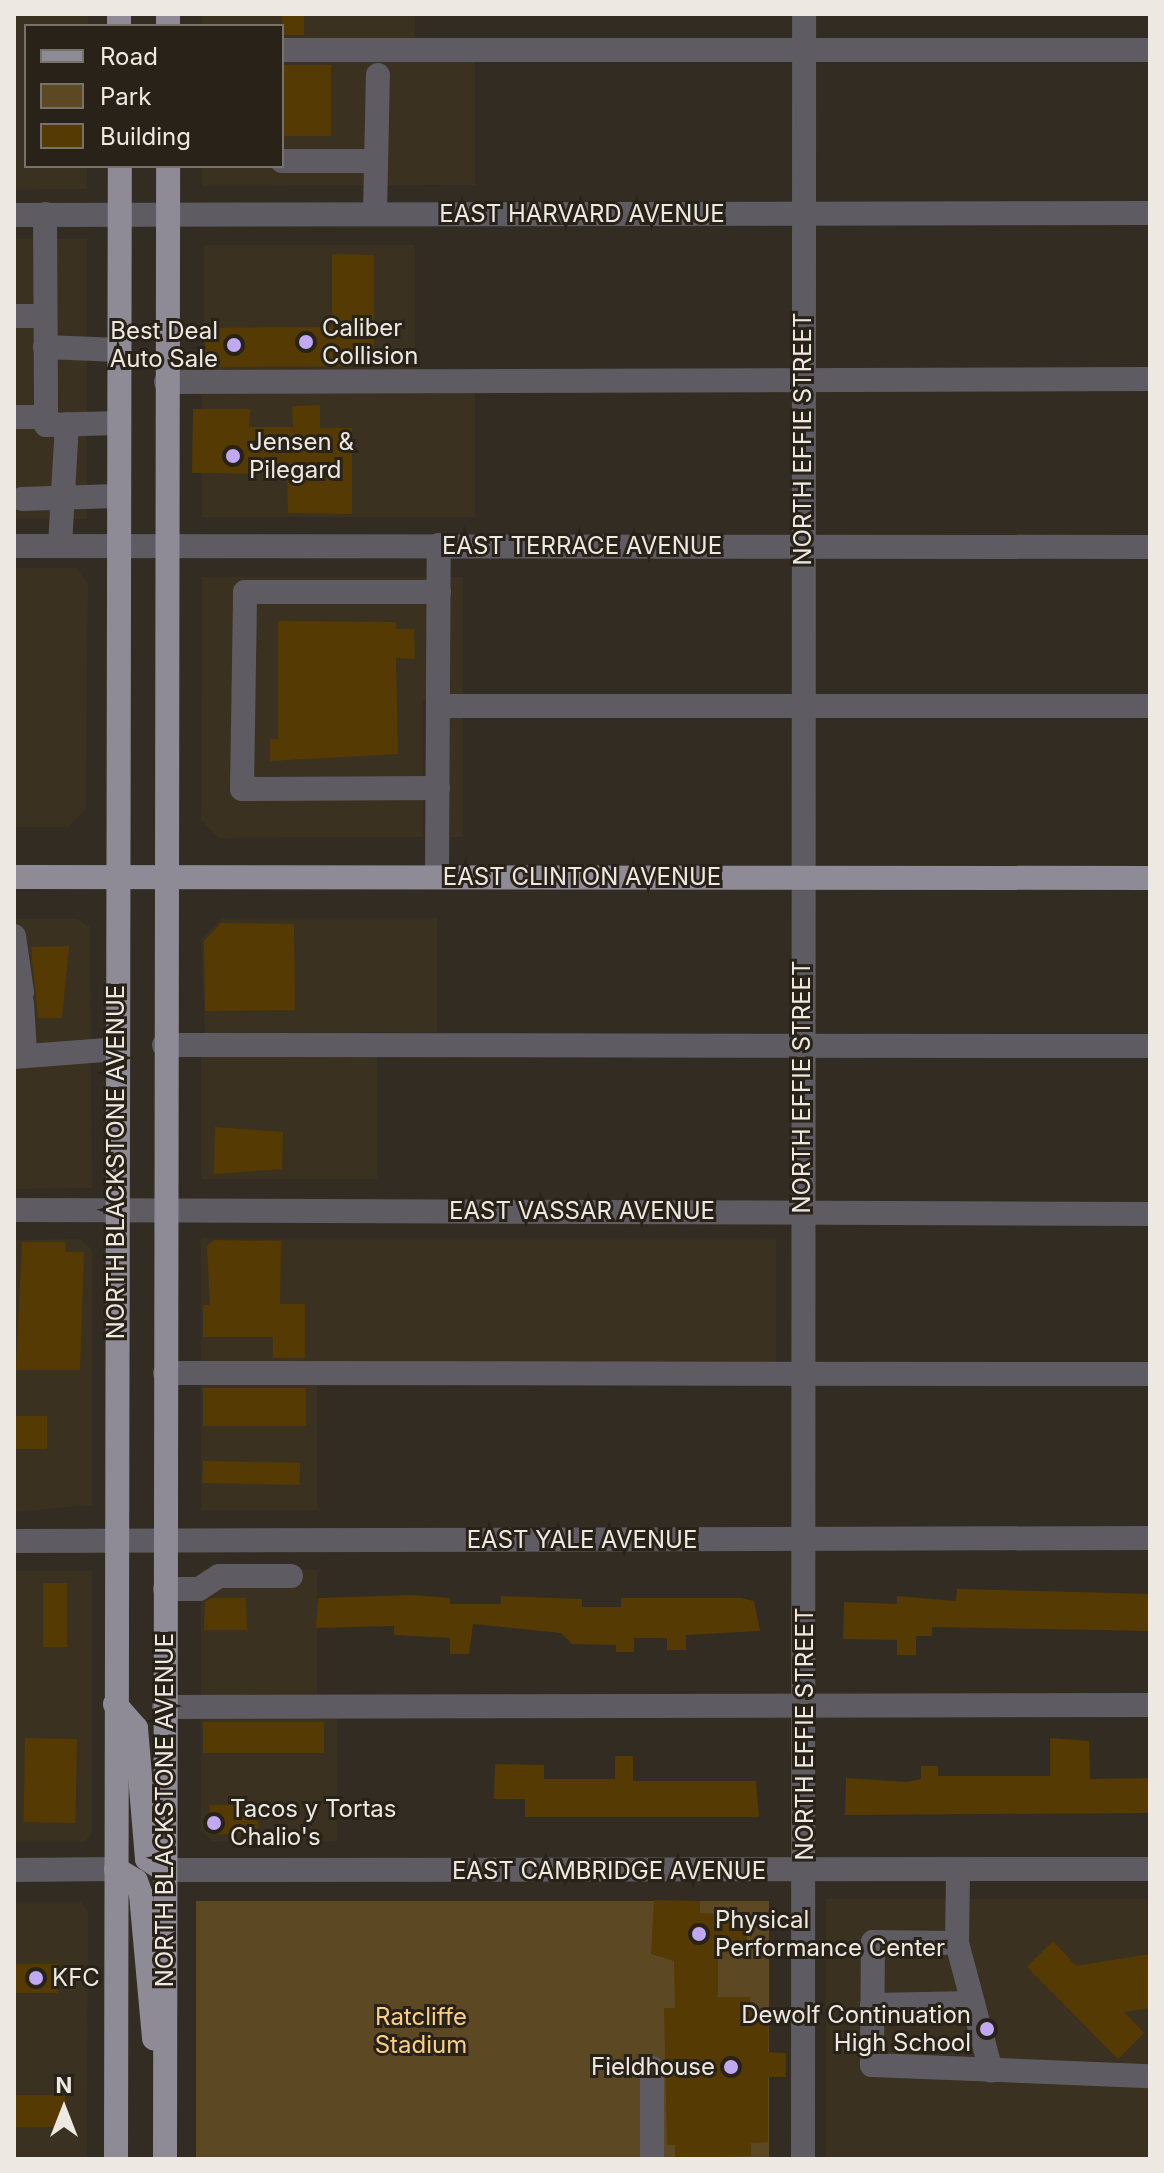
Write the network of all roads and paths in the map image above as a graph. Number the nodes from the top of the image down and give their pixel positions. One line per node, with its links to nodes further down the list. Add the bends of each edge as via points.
1 (804, 14): 2 (street, NORTH EFFIE STREET)
2 (804, 49): 3 (street); 4 (street); 10 (street, NORTH EFFIE STREET)
3 (284, 50)
4 (1150, 50)
5 (378, 75): 7 (street)
6 (284, 161): 7 (street)
7 (373, 161): 15 (street)
8 (120, 168): 13 (main road, NORTH BLACKSTONE AVENUE)
9 (168, 168): 14 (main road, NORTH BLACKSTONE AVENUE)
10 (803, 213): 11 (street, EAST HARVARD AVENUE); 15 (street, EAST HARVARD AVENUE); 23 (street, NORTH EFFIE STREET)
11 (1150, 213)
12 (45, 214): 13 (street, EAST HARVARD AVENUE); 16 (street, EAST HARVARD AVENUE); 18 (street)
13 (121, 214): 14 (street, EAST HARVARD AVENUE); 20 (main road, NORTH BLACKSTONE AVENUE)
14 (168, 214): 15 (street, EAST HARVARD AVENUE); 22 (main road, NORTH BLACKSTONE AVENUE)
15 (375, 214)
16 (14, 215)
17 (14, 316): 18 (street)
18 (45, 316): 19 (street)
19 (45, 347): 20 (street); 25 (street)
20 (119, 350): 26 (main road, NORTH BLACKSTONE AVENUE)
21 (1150, 379): 23 (street)
22 (166, 382): 23 (street); 32 (main road, NORTH BLACKSTONE AVENUE)
23 (801, 382): 35 (street, NORTH EFFIE STREET)
24 (14, 417): 25 (street)
25 (57, 420): 26 (street); 29 (street)
26 (118, 423): 27 (main road, NORTH BLACKSTONE AVENUE)
27 (116, 496): 29 (street); 31 (main road, NORTH BLACKSTONE AVENUE)
28 (22, 499): 29 (street)
29 (64, 499): 30 (street)
30 (60, 545): 31 (street, EAST TERRACE AVENUE); 34 (street, EAST TERRACE AVENUE)
31 (116, 545): 32 (street, EAST TERRACE AVENUE); 43 (main road, NORTH BLACKSTONE AVENUE)
32 (164, 545): 33 (street, EAST TERRACE AVENUE); 44 (main road, NORTH BLACKSTONE AVENUE)
33 (439, 545): 35 (street, EAST TERRACE AVENUE); 37 (street)
34 (14, 546)
35 (804, 546): 36 (street, EAST TERRACE AVENUE); 39 (street, NORTH EFFIE STREET)
36 (1150, 547)
37 (439, 592): 38 (street); 41 (street, via 245,592 242,789)
38 (438, 706): 39 (street); 41 (street)
39 (804, 706): 40 (street); 46 (street, NORTH EFFIE STREET)
40 (1150, 706)
41 (438, 788): 45 (street)
42 (14, 877): 43 (main road, EAST CLINTON AVENUE)
43 (116, 877): 44 (main road, EAST CLINTON AVENUE); 52 (main road, NORTH BLACKSTONE AVENUE)
44 (165, 877): 45 (main road, EAST CLINTON AVENUE); 49 (main road, NORTH BLACKSTONE AVENUE)
45 (437, 877): 46 (main road, EAST CLINTON AVENUE)
46 (804, 878): 47 (main road, EAST CLINTON AVENUE); 50 (street, NORTH EFFIE STREET)
47 (1150, 878)
48 (14, 936): 53 (street, via 22,998)
49 (164, 1045): 50 (street); 54 (main road, NORTH BLACKSTONE AVENUE)
50 (802, 1045): 51 (street); 57 (street, NORTH EFFIE STREET)
51 (1150, 1046)
52 (117, 1049): 53 (street); 56 (main road, NORTH BLACKSTONE AVENUE)
53 (20, 1054)
54 (164, 1209): 56 (street, EAST VASSAR AVENUE); 57 (street, EAST VASSAR AVENUE); 59 (main road, NORTH BLACKSTONE AVENUE)
55 (14, 1210): 56 (street, EAST VASSAR AVENUE)
56 (115, 1210): 66 (main road, NORTH BLACKSTONE AVENUE)
57 (801, 1212): 58 (street, EAST VASSAR AVENUE); 60 (street, NORTH EFFIE STREET)
58 (1150, 1214)
59 (165, 1373): 60 (street); 64 (main road, NORTH BLACKSTONE AVENUE)
60 (803, 1373): 61 (street); 63 (street, NORTH EFFIE STREET)
61 (1150, 1374)
62 (1150, 1538): 63 (street, EAST YALE AVENUE)
63 (805, 1539): 64 (street, EAST YALE AVENUE); 71 (street, NORTH EFFIE STREET)
64 (165, 1540): 66 (street, EAST YALE AVENUE); 68 (main road, NORTH BLACKSTONE AVENUE)
65 (14, 1541): 66 (street, EAST YALE AVENUE)
66 (117, 1541): 69 (main road, NORTH BLACKSTONE AVENUE)
67 (291, 1576): 68 (street, via 219,1576 199,1589)
68 (165, 1589): 72 (main road, NORTH BLACKSTONE AVENUE)
69 (115, 1704): 73 (main road, NORTH BLACKSTONE AVENUE); 76 (main road, via 136,1728 147,1859)
70 (1150, 1705): 71 (street)
71 (805, 1706): 72 (street); 78 (street, NORTH EFFIE STREET)
72 (164, 1707): 76 (main road, NORTH BLACKSTONE AVENUE)
73 (116, 1869): 75 (street); 85 (main road, via 136,1881 141,1895 144,1984); 86 (main road, NORTH BLACKSTONE AVENUE)
74 (1150, 1869): 77 (street, EAST CAMBRIDGE AVENUE)
75 (14, 1870)
76 (164, 1870): 78 (street, EAST CAMBRIDGE AVENUE); 85 (main road, NORTH BLACKSTONE AVENUE)
77 (958, 1871): 78 (street, EAST CAMBRIDGE AVENUE); 79 (street)
78 (806, 1872): 89 (street, NORTH EFFIE STREET)
79 (957, 1943): 80 (street); 81 (street, via 873,1942)
80 (973, 2003): 81 (street); 83 (street)
81 (872, 2005): 83 (street, via 872,2065)
82 (652, 2068): 88 (street)
83 (991, 2071): 84 (street)
84 (1150, 2076)
85 (165, 2107): 87 (main road, NORTH BLACKSTONE AVENUE)
86 (116, 2159)
87 (165, 2159)
88 (652, 2159)
89 (803, 2159)

